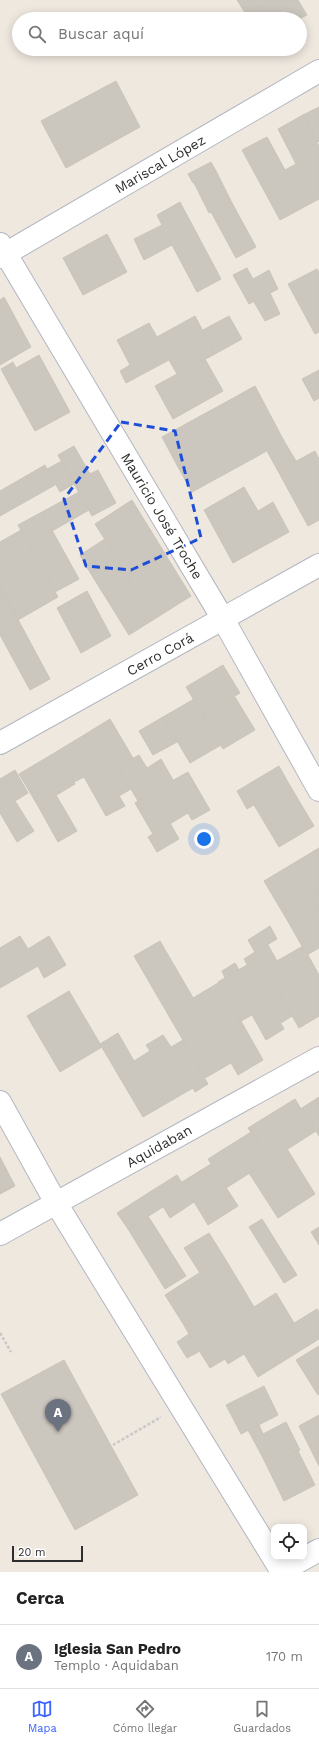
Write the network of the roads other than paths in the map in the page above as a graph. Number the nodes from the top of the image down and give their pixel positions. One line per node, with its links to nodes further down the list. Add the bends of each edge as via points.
1 (319, 71): 2 (street, Mariscal López)
2 (2, 252): 4 (street, Mauricio José Troche)
3 (319, 565): 4 (street, Cerro Corá)
4 (223, 619): 5 (street, Cerro Corá); 6 (street, Mauricio José Troche)
5 (0, 744)
6 (319, 790)
7 (319, 1058): 9 (street, Aquidaban)
8 (0, 1102): 9 (street)
9 (56, 1203): 10 (street, Aquidaban); 12 (street)
10 (0, 1234)
11 (319, 1550): 12 (street)
12 (281, 1572)

